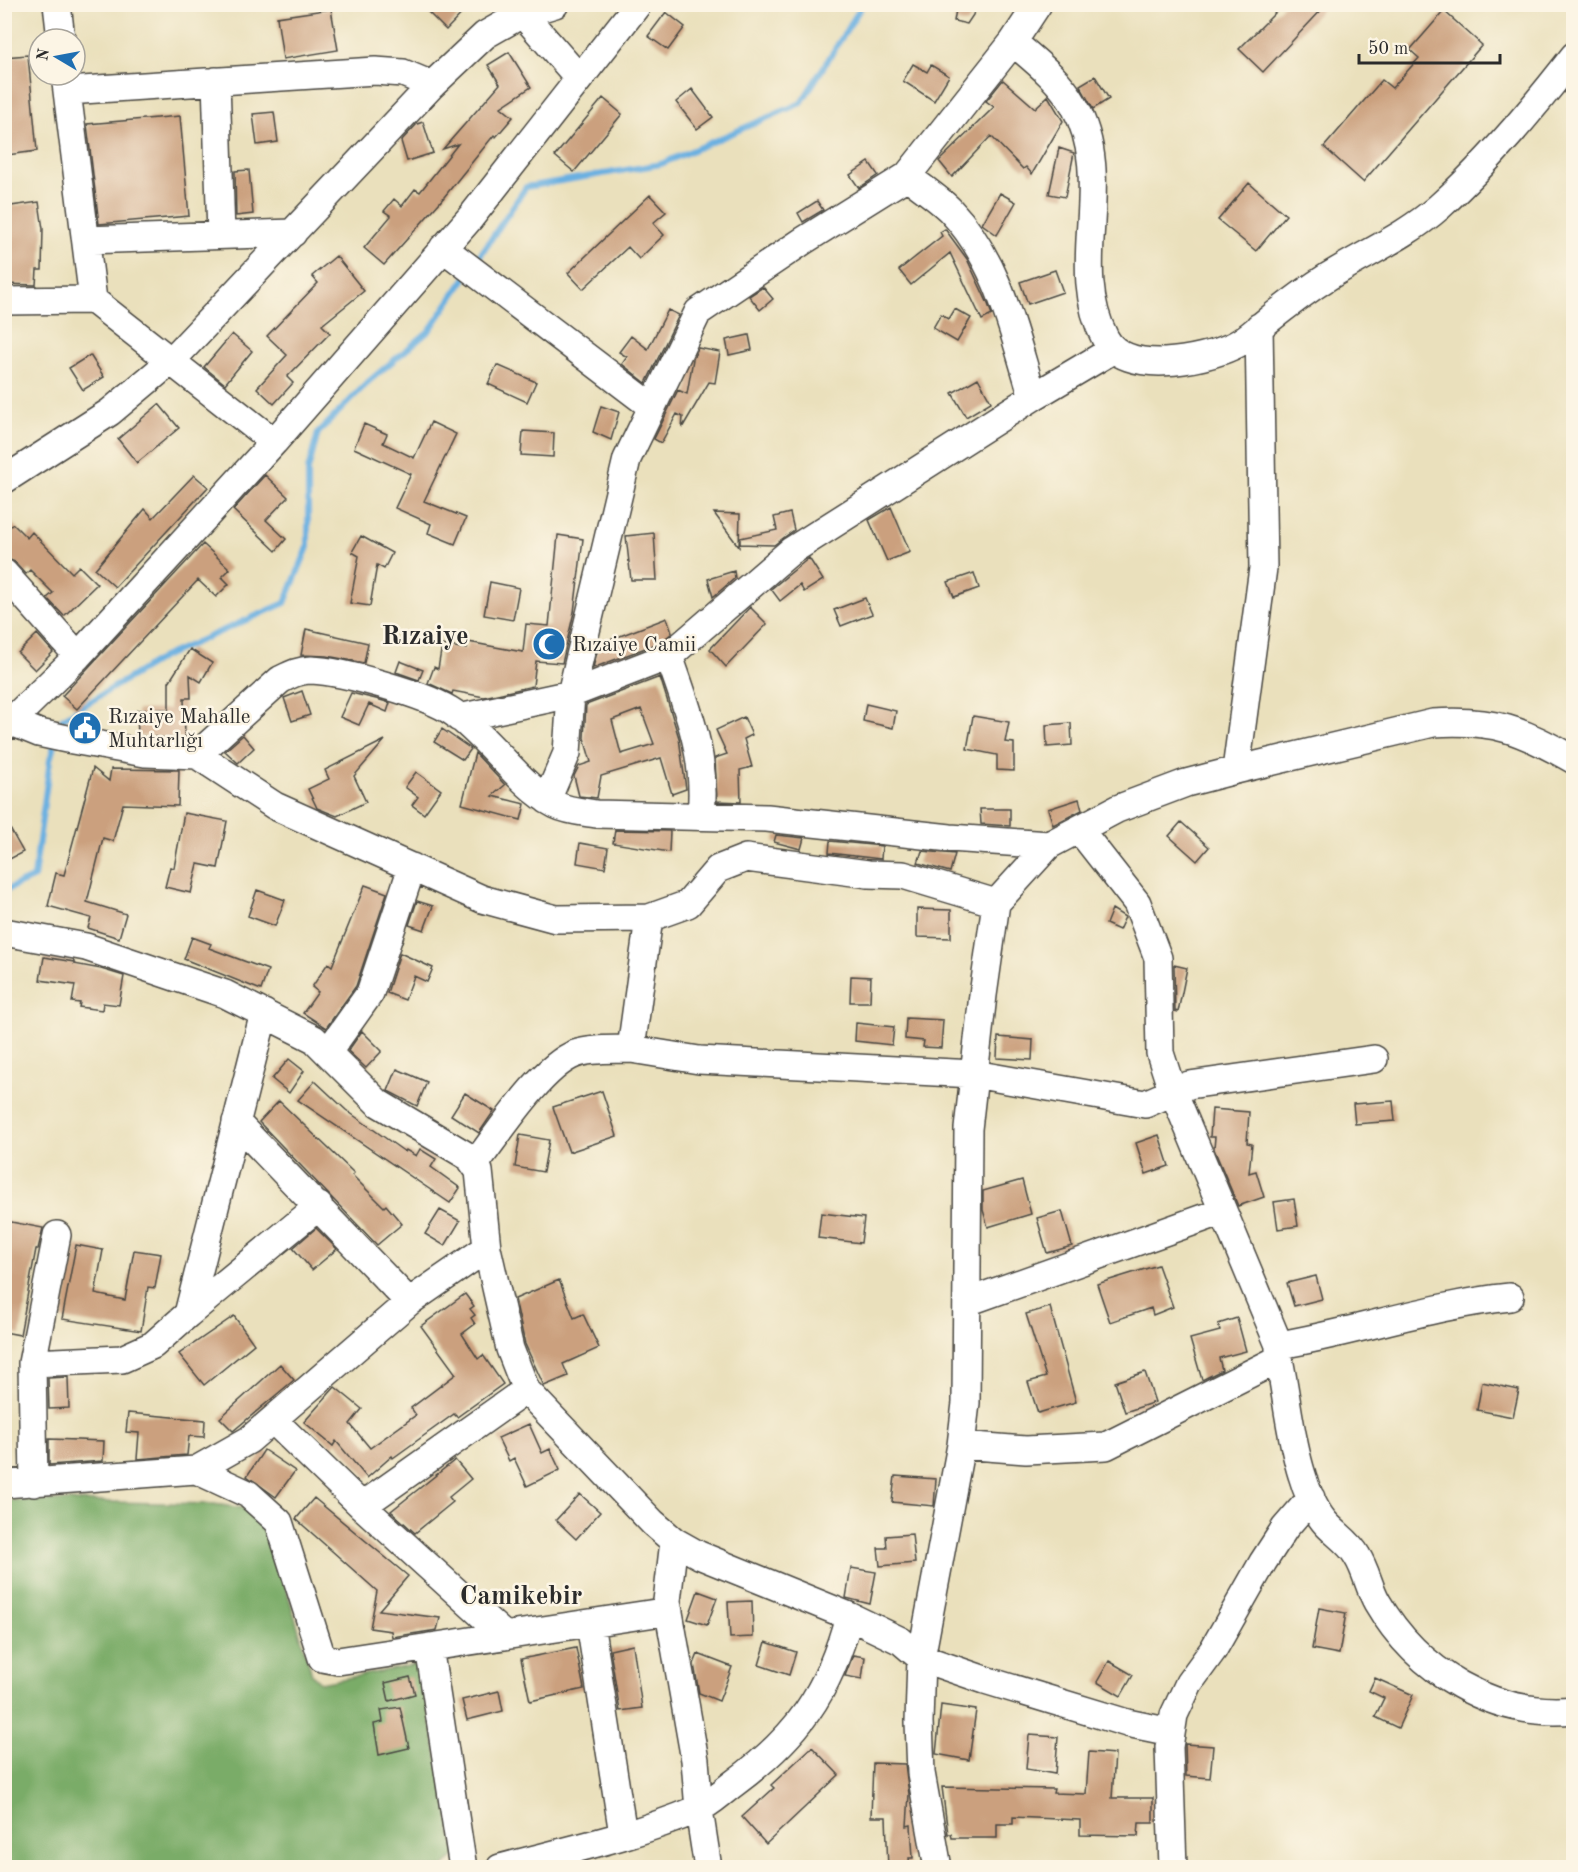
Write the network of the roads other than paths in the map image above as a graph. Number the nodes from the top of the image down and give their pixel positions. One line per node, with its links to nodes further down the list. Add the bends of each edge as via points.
1 (57, 4): 6 (street)
2 (555, 4): 5 (street)
3 (638, 4): 9 (street)
4 (1038, 4): 7 (street)
5 (518, 9): 9 (street); 12 (street)
6 (60, 27)
7 (1013, 42): 14 (street); 22 (street, via 1047,72 1074,104 1092,154 1089,267 1093,307 1106,340)
8 (1574, 56): 21 (street, via 1474,174 1437,209 1403,234 1300,294)
9 (578, 78): 18 (street, via 471,216)
10 (216, 81): 11 (street); 12 (street, via 375,71 403,73); 16 (street)
11 (87, 83)
12 (432, 85): 15 (street)
13 (67, 87): 17 (street)
14 (907, 176): 24 (street, via 950,210 983,256 1003,296); 25 (street, via 698,312)
15 (293, 233): 16 (street); 23 (street)
16 (221, 236): 17 (street)
17 (86, 240): 19 (street)
18 (464, 263): 25 (street); 26 (street)
19 (93, 300): 20 (street); 23 (street)
20 (4, 301)
21 (1259, 327): 22 (street, via 1235,346 1207,356 1142,363); 36 (street, via 1263,568)
22 (1114, 349): 24 (street)
23 (171, 361): 26 (street); 27 (street, via 110,412)
24 (1033, 397): 30 (street, via 791,552)
25 (651, 406): 31 (street, via 627,459)
26 (274, 442): 29 (street)
27 (4, 480)
28 (4, 573): 29 (street)
29 (78, 656): 33 (street)
30 (669, 656): 31 (street); 38 (street, via 699,746 703,776)
31 (571, 694): 32 (street); 37 (street, via 567,753)
32 (459, 718): 34 (street, via 398,689 346,676 302,671 280,680); 37 (street)
33 (8, 725): 34 (street, via 146,753)
34 (197, 756): 41 (street, via 275,806)
35 (1574, 760): 36 (street, via 1530,735 1486,723 1463,722 1433,723)
36 (1236, 770): 39 (street, via 1126,805)
37 (547, 800): 38 (street, via 596,814)
38 (701, 815): 40 (street)
39 (1079, 829): 40 (street); 50 (street, via 1137,903 1158,958 1160,1053)
40 (1049, 845): 42 (street)
41 (412, 867): 43 (street, via 482,898 556,919); 47 (street, via 370,993)
42 (996, 903): 43 (street, via 903,875 746,858 718,869 688,904); 49 (street)
43 (649, 918): 46 (street)
44 (4, 932): 45 (street, via 52,939 124,958 225,994)
45 (264, 1013): 47 (street, via 301,1031); 51 (street)
46 (631, 1049): 49 (street, via 699,1060); 52 (street, via 590,1050 556,1064)
47 (328, 1052): 52 (street, via 378,1103)
48 (1374, 1059): 50 (street, via 1189,1085)
49 (974, 1074): 50 (street, via 1145,1104); 59 (street, via 968,1129)
50 (1173, 1092): 54 (street)
51 (236, 1122): 53 (street); 60 (street)
52 (475, 1164): 56 (street, via 481,1181)
53 (319, 1206): 58 (street); 60 (street)
54 (1223, 1212): 59 (street); 61 (street)
55 (57, 1234): 62 (street)
56 (487, 1248): 58 (street); 63 (street, via 510,1348)
57 (1510, 1297): 61 (street, via 1461,1302)
58 (410, 1302): 64 (street)
59 (967, 1302): 65 (street, via 966,1402)
60 (188, 1314): 62 (street, via 153,1345 123,1359)
61 (1279, 1352): 65 (street, via 1106,1446 1026,1450); 69 (street, via 1302,1475)
62 (32, 1363): 67 (street)
63 (526, 1390): 70 (street); 71 (street)
64 (274, 1421): 66 (street); 70 (street)
65 (961, 1445): 77 (street)
66 (196, 1470): 67 (street); 76 (street, via 248,1494 279,1522 322,1659 338,1661)
67 (34, 1483): 68 (street)
68 (4, 1484)
69 (1311, 1498): 78 (street, via 1323,1520 1357,1556 1394,1626 1448,1678 1511,1707); 79 (street, via 1285,1528 1213,1650 1189,1683)
70 (362, 1506): 75 (street)
71 (674, 1541): 72 (street); 73 (street, via 699,1555)
72 (669, 1611): 74 (street); 80 (street, via 695,1760)
73 (849, 1616): 77 (street, via 901,1641); 80 (street, via 831,1675 801,1722 756,1767)
74 (590, 1623): 75 (street); 81 (street)
75 (505, 1636): 76 (street)
76 (429, 1647): 82 (street)
77 (921, 1658): 79 (street, via 1127,1723); 85 (street, via 921,1773)
78 (1574, 1710)
79 (1170, 1732): 86 (street)
80 (699, 1810): 81 (street); 84 (street)
81 (623, 1834): 83 (street)
82 (463, 1868)
83 (500, 1868)
84 (708, 1868)
85 (938, 1868)
86 (1173, 1868)

